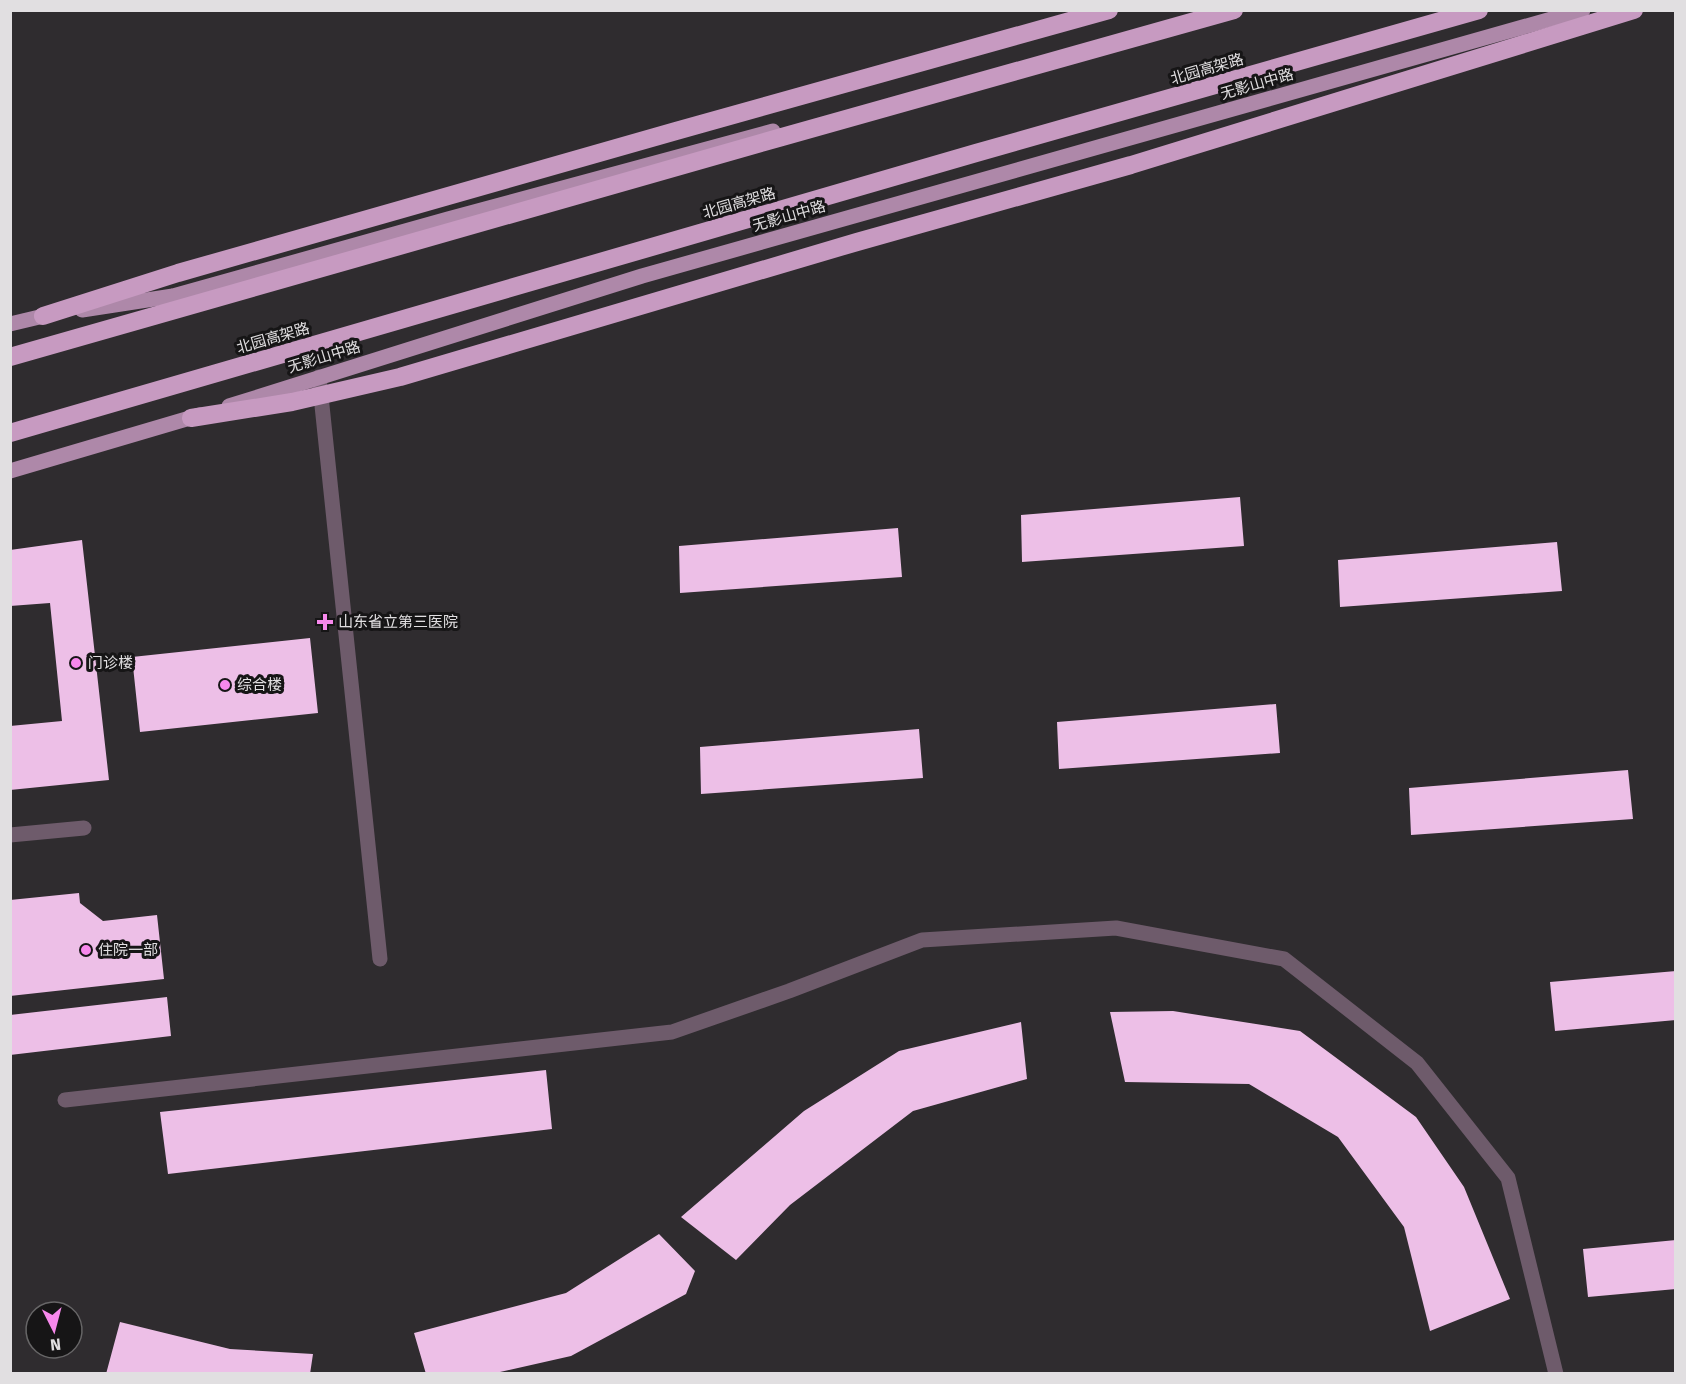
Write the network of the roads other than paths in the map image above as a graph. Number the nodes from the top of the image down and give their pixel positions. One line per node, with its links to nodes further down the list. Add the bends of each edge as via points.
1 (1109, 10): 7 (highway, via 212,263)
2 (1212, 10): 7 (main road, via 173,296)
3 (1234, 10): 9 (highway)
4 (1479, 10): 12 (highway, 北园高架路)
5 (1583, 10): 10 (main road, 无影山中路, via 642,276)
6 (1634, 10): 11 (highway, bridge, via 1131,165 400,377 292,402)
7 (44, 316): 8 (main road)
8 (10, 324)
9 (10, 357)
10 (319, 377): 11 (main road, 无影山中路); 16 (street)
11 (191, 418): 13 (main road, 无影山中路)
12 (10, 433)
13 (10, 471)
14 (84, 828): 15 (street)
15 (10, 835)
16 (380, 959)
17 (65, 1100): 18 (street, via 672,1032 922,940 1116,928 1284,959 1417,1063 1508,1178)
18 (1556, 1374)

